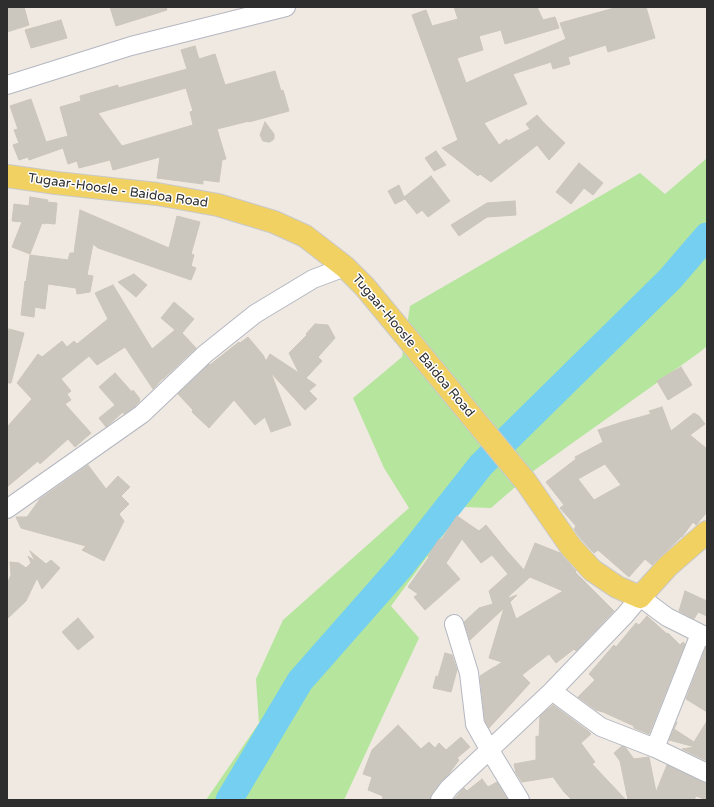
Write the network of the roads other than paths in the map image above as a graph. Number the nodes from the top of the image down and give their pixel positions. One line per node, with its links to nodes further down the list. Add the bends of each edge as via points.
1 (286, 7): 2 (street, via 131,46)
2 (7, 85)
3 (7, 176): 4 (main road, Tugaar-Hoosle - Baidoa Road, via 157,194 218,205 274,222 305,236)
4 (345, 267): 5 (street, via 313,279 255,314 205,354 142,414); 7 (main road, Tugaar-Hoosle - Baidoa Road, via 365,287 526,482 571,547 592,570 617,587)
5 (7, 510)
6 (707, 532): 7 (main road, via 668,566)
7 (640, 597): 9 (street, via 667,617); 10 (street)
8 (454, 624): 12 (street, via 469,673 475,724)
9 (703, 636): 11 (street)
10 (552, 691): 11 (street, via 601,727); 12 (street)
11 (655, 748): 13 (street)
12 (489, 749): 14 (street); 15 (street)
13 (707, 773)
14 (440, 800)
15 (520, 800)

